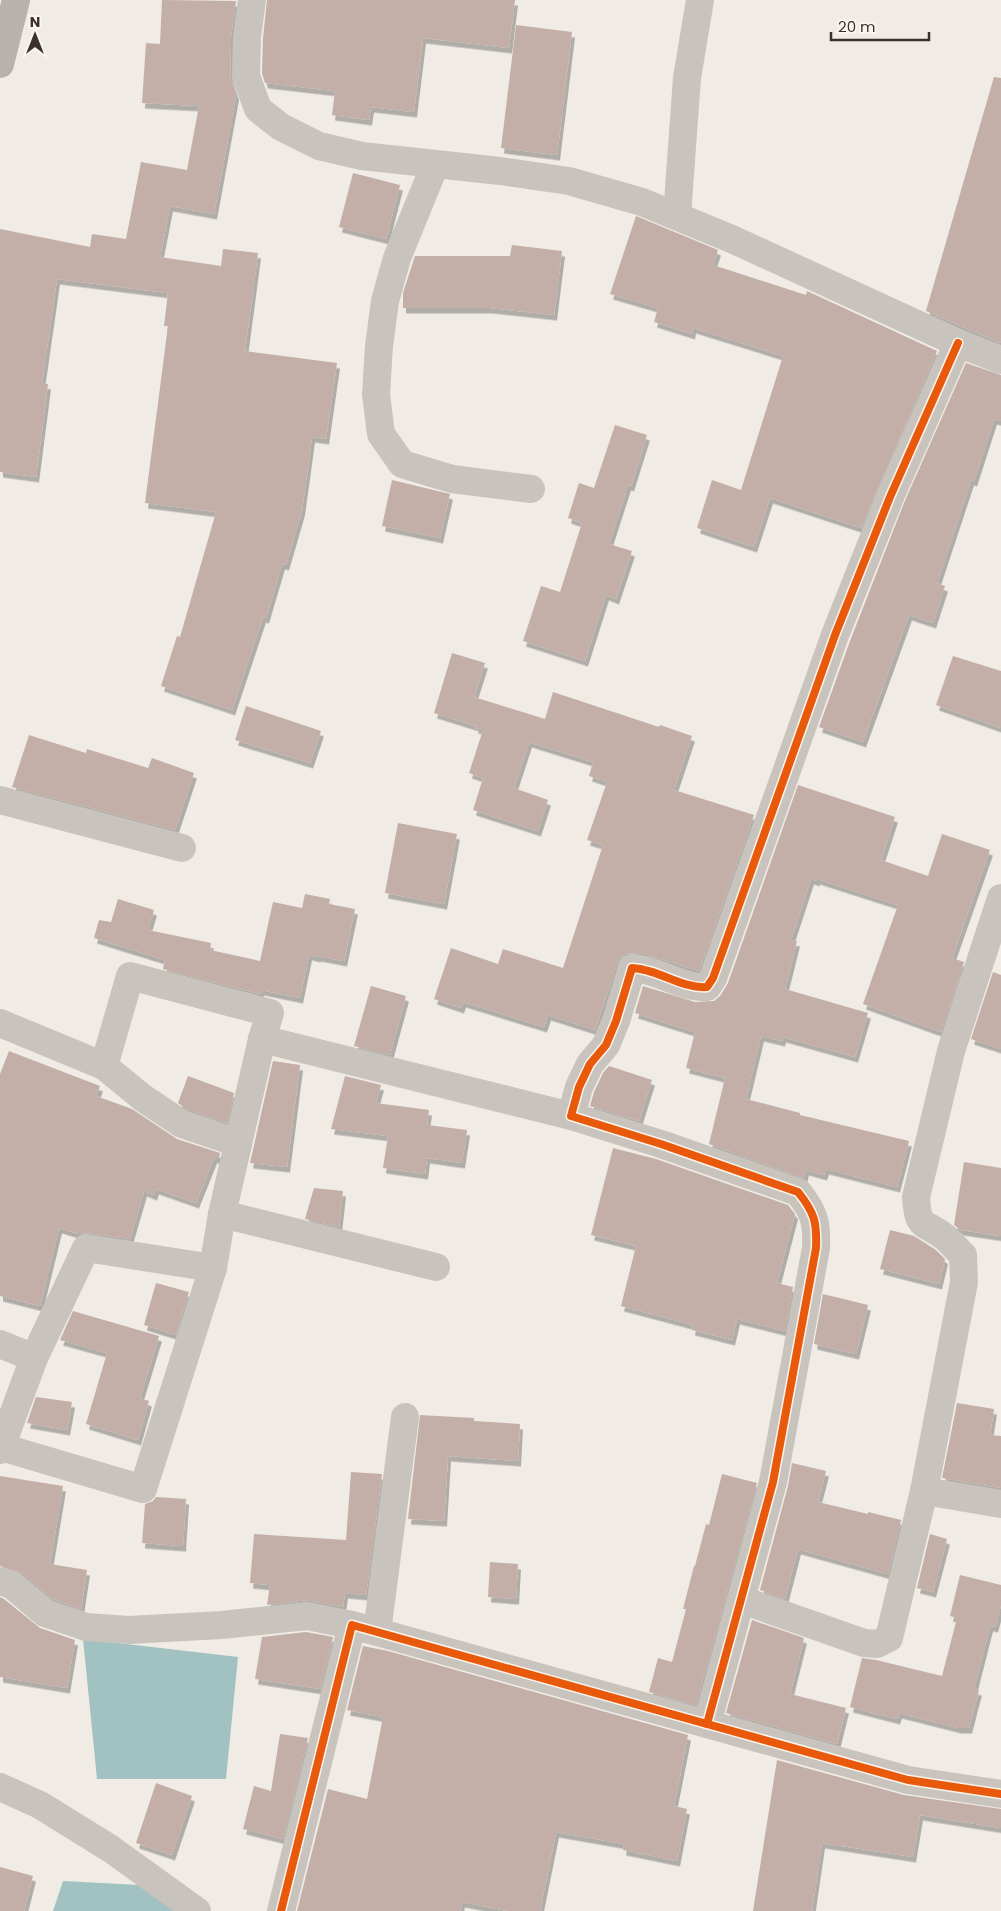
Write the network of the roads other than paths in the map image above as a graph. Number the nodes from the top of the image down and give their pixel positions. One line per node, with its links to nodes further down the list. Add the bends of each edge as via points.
1 (16, 0): 4 (main road)
2 (252, 0): 5 (street, via 246,76 258,109 280,127 319,146 362,156)
3 (700, 0): 6 (street, via 688,78)
4 (0, 64)
5 (435, 165): 6 (street, via 569,181 642,202); 9 (street, via 397,258 385,301 376,394 381,434 402,464 452,479)
6 (677, 216): 7 (street)
7 (958, 343): 8 (street); 16 (street, via 890,497 835,635 713,978 707,987 696,988 646,969 632,968 616,1021 606,1045 590,1064 579,1087)
8 (1001, 360)
9 (531, 489)
10 (0, 800): 11 (street)
11 (182, 848)
12 (1001, 898): 25 (street, via 951,1050 916,1197 917,1215 926,1227 945,1238 963,1255 964,1282)
13 (0, 1023): 15 (street)
14 (262, 1039): 15 (street, via 270,1013 130,976); 16 (street); 17 (street)
15 (104, 1066): 17 (street, via 182,1124)
16 (571, 1116): 28 (street, via 798,1192 810,1207 817,1226 816,1248 773,1482)
17 (238, 1143): 18 (street)
18 (222, 1214): 19 (street); 20 (street)
19 (436, 1267)
20 (212, 1268): 22 (street, via 86,1248); 24 (street, via 142,1489)
21 (0, 1344): 22 (street)
22 (34, 1358): 24 (street)
23 (405, 1417): 30 (street)
24 (0, 1448)
25 (924, 1490): 26 (street); 28 (street, via 889,1638 877,1644 864,1643)
26 (1001, 1504)
27 (0, 1580): 29 (street, via 12,1585 45,1613 86,1626 130,1630 307,1616)
28 (742, 1600): 31 (street)
29 (352, 1625): 30 (street); 35 (street)
30 (377, 1632): 31 (street)
31 (707, 1724): 33 (street, via 908,1780)
32 (0, 1787): 34 (street, via 40,1805 111,1849)
33 (1001, 1794)
34 (197, 1911)
35 (281, 1911)

